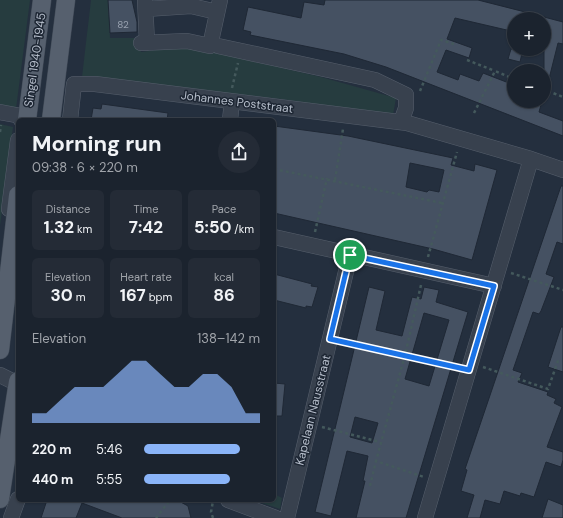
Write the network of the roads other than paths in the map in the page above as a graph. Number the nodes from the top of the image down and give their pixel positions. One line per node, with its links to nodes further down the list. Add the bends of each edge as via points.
1 (42, 0): 9 (main road, Singel 1940-1945)
2 (66, 0): 10 (main road, Singel 1940-1945)
3 (145, 4): 4 (street); 4 (street, via 144,43 187,41 210,46)
4 (218, 6)
5 (218, 46): 13 (street, via 375,80 406,95 406,108)
6 (230, 101): 11 (street, Johannes Poststraat, via 95,84 74,84); 12 (street); 13 (street, Johannes Poststraat)
7 (0, 112): 8 (street)
8 (20, 118)
9 (23, 118)
10 (51, 118)
11 (70, 118)
12 (230, 118)
13 (401, 122): 15 (street, Johannes Poststraat)
14 (16, 155): 20 (street)
15 (531, 159): 16 (street, Johannes Poststraat); 21 (street)
16 (563, 170)
17 (16, 212): 22 (main road)
18 (276, 237): 19 (street)
19 (350, 255): 21 (street); 32 (street, Kapelaan Nausstraat)
20 (0, 278)
21 (494, 286): 33 (street)
22 (0, 350)
23 (0, 375): 24 (street)
24 (16, 382)
25 (16, 396): 26 (main road)
26 (0, 499)
27 (17, 502): 30 (street)
28 (231, 502): 29 (street)
29 (251, 514): 31 (street)
30 (11, 518)
31 (276, 518)
32 (287, 518)
33 (425, 518)

